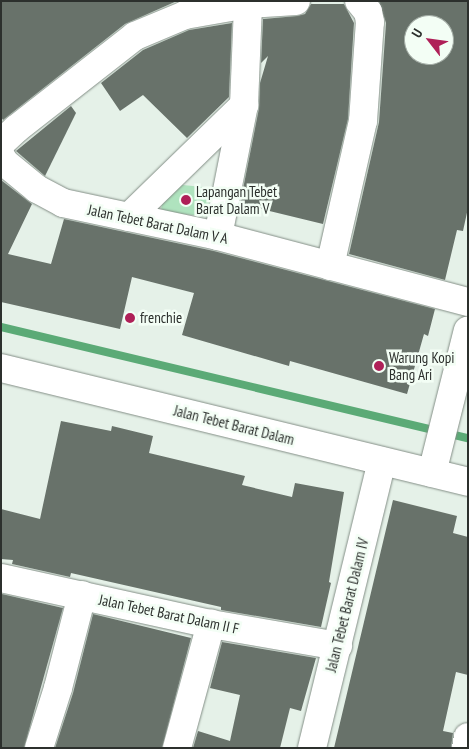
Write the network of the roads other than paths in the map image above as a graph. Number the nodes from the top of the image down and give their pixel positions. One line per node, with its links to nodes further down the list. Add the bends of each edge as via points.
1 (296, 1): 3 (street)
2 (359, 1): 9 (street, via 368,12 370,22 363,121)
3 (248, 4): 4 (street); 5 (street, via 185,15 135,36)
4 (244, 105): 7 (street); 8 (street)
5 (1, 144)
6 (1, 156): 7 (street, Jalan Tebet Barat Dalam V A, via 37,189 64,203)
7 (129, 217): 8 (street, Jalan Tebet Barat Dalam V A)
8 (218, 236): 9 (street, Jalan Tebet Barat Dalam V A)
9 (330, 266): 10 (street, Jalan Tebet Barat Dalam V A)
10 (468, 302)
11 (468, 330): 14 (street)
12 (1, 368): 13 (street, Jalan Tebet Barat Dalam)
13 (382, 461): 14 (street, Jalan Tebet Barat Dalam); 19 (street, Jalan Tebet Barat Dalam IV)
14 (432, 473): 15 (street, Jalan Tebet Barat Dalam)
15 (468, 482)
16 (1, 578): 17 (street, Jalan Tebet Barat Dalam II F)
17 (82, 595): 18 (street, Jalan Tebet Barat Dalam II F); 21 (street, via 58,688)
18 (211, 624): 19 (street, Jalan Tebet Barat Dalam II F); 22 (street)
19 (338, 646): 23 (street, Jalan Tebet Barat Dalam IV)
20 (468, 737): 24 (street)
21 (38, 748)
22 (178, 748)
23 (312, 748)
24 (466, 748)

